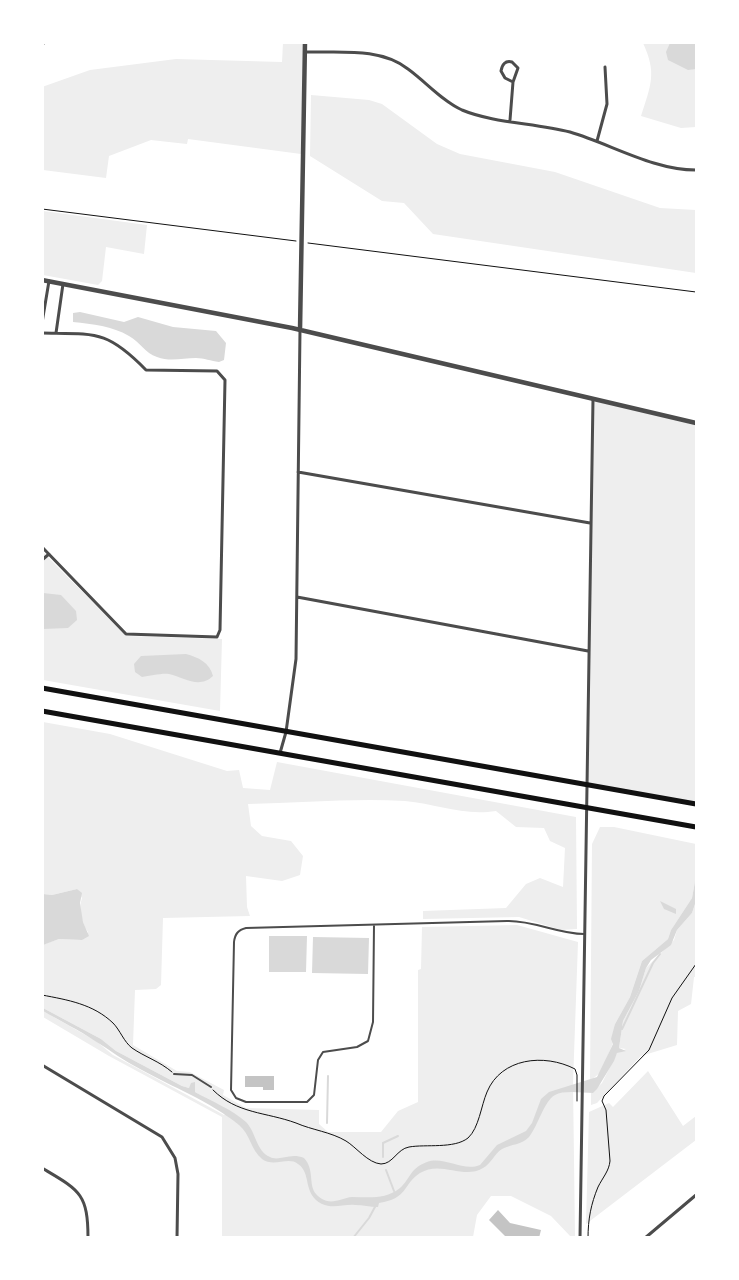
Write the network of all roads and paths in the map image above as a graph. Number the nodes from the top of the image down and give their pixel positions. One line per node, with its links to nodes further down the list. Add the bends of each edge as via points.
1 (46, 42): 3 (street)
2 (305, 42): 4 (street)
3 (42, 44)
4 (305, 52): 7 (street, via 385,57 403,65 460,109); 18 (street)
5 (604, 67): 8 (street, via 608,104)
6 (513, 82): 6 (street, via 518,68 507,62 501,71); 7 (street)
7 (510, 120): 8 (street)
8 (597, 141): 9 (street, via 666,166)
9 (696, 170)
10 (42, 209): 11 (path)
11 (298, 242)
12 (305, 242): 16 (path)
13 (42, 280): 14 (street)
14 (49, 282): 15 (street); 17 (street)
15 (63, 284): 18 (street); 20 (street)
16 (696, 292)
17 (42, 323)
18 (300, 330): 21 (street); 23 (street)
19 (42, 333): 20 (street)
20 (56, 333): 26 (street, via 99,334 116,343 146,370 217,371 225,380 220,630 217,637 126,634)
21 (593, 399): 22 (street); 24 (street)
22 (696, 423)
23 (298, 472): 24 (street); 28 (street)
24 (590, 524): 29 (street)
25 (42, 547): 26 (street)
26 (50, 554): 27 (street)
27 (42, 560)
28 (297, 597): 29 (street); 32 (street, via 296,659)
29 (589, 651): 34 (street)
30 (42, 688): 32 (main road)
31 (42, 711): 33 (main road)
32 (286, 732): 33 (street); 34 (main road)
33 (280, 754): 36 (main road)
34 (587, 786): 35 (main road); 36 (street)
35 (696, 804)
36 (586, 807): 37 (main road); 39 (street)
37 (696, 827)
38 (374, 925): 38 (lane, via 246,928 238,931 234,942 231,1090 236,1098 246,1102 307,1102 314,1095 318,1060 323,1052 357,1047 368,1041 373,1022); 39 (lane, via 516,921 559,932)
39 (584, 934): 50 (street)
40 (696, 964): 51 (path, via 672,998 649,1050 602,1101 606,1110 609,1166 589,1212)
41 (42, 995): 43 (path, via 75,1000 96,1011 113,1023 133,1049 152,1057)
42 (42, 1065): 49 (street, via 162,1137 174,1158 178,1174)
43 (174, 1074): 44 (lane, via 192,1076)
44 (211, 1087): 45 (path, via 232,1105 332,1135 382,1164 407,1147 456,1143 467,1138 474,1129 492,1082 518,1063 536,1059 575,1069)
45 (577, 1100)
46 (42, 1168): 48 (street, via 80,1194 87,1212)
47 (696, 1195): 52 (street)
48 (88, 1238)
49 (177, 1238)
50 (580, 1238)
51 (588, 1238)
52 (645, 1238)

